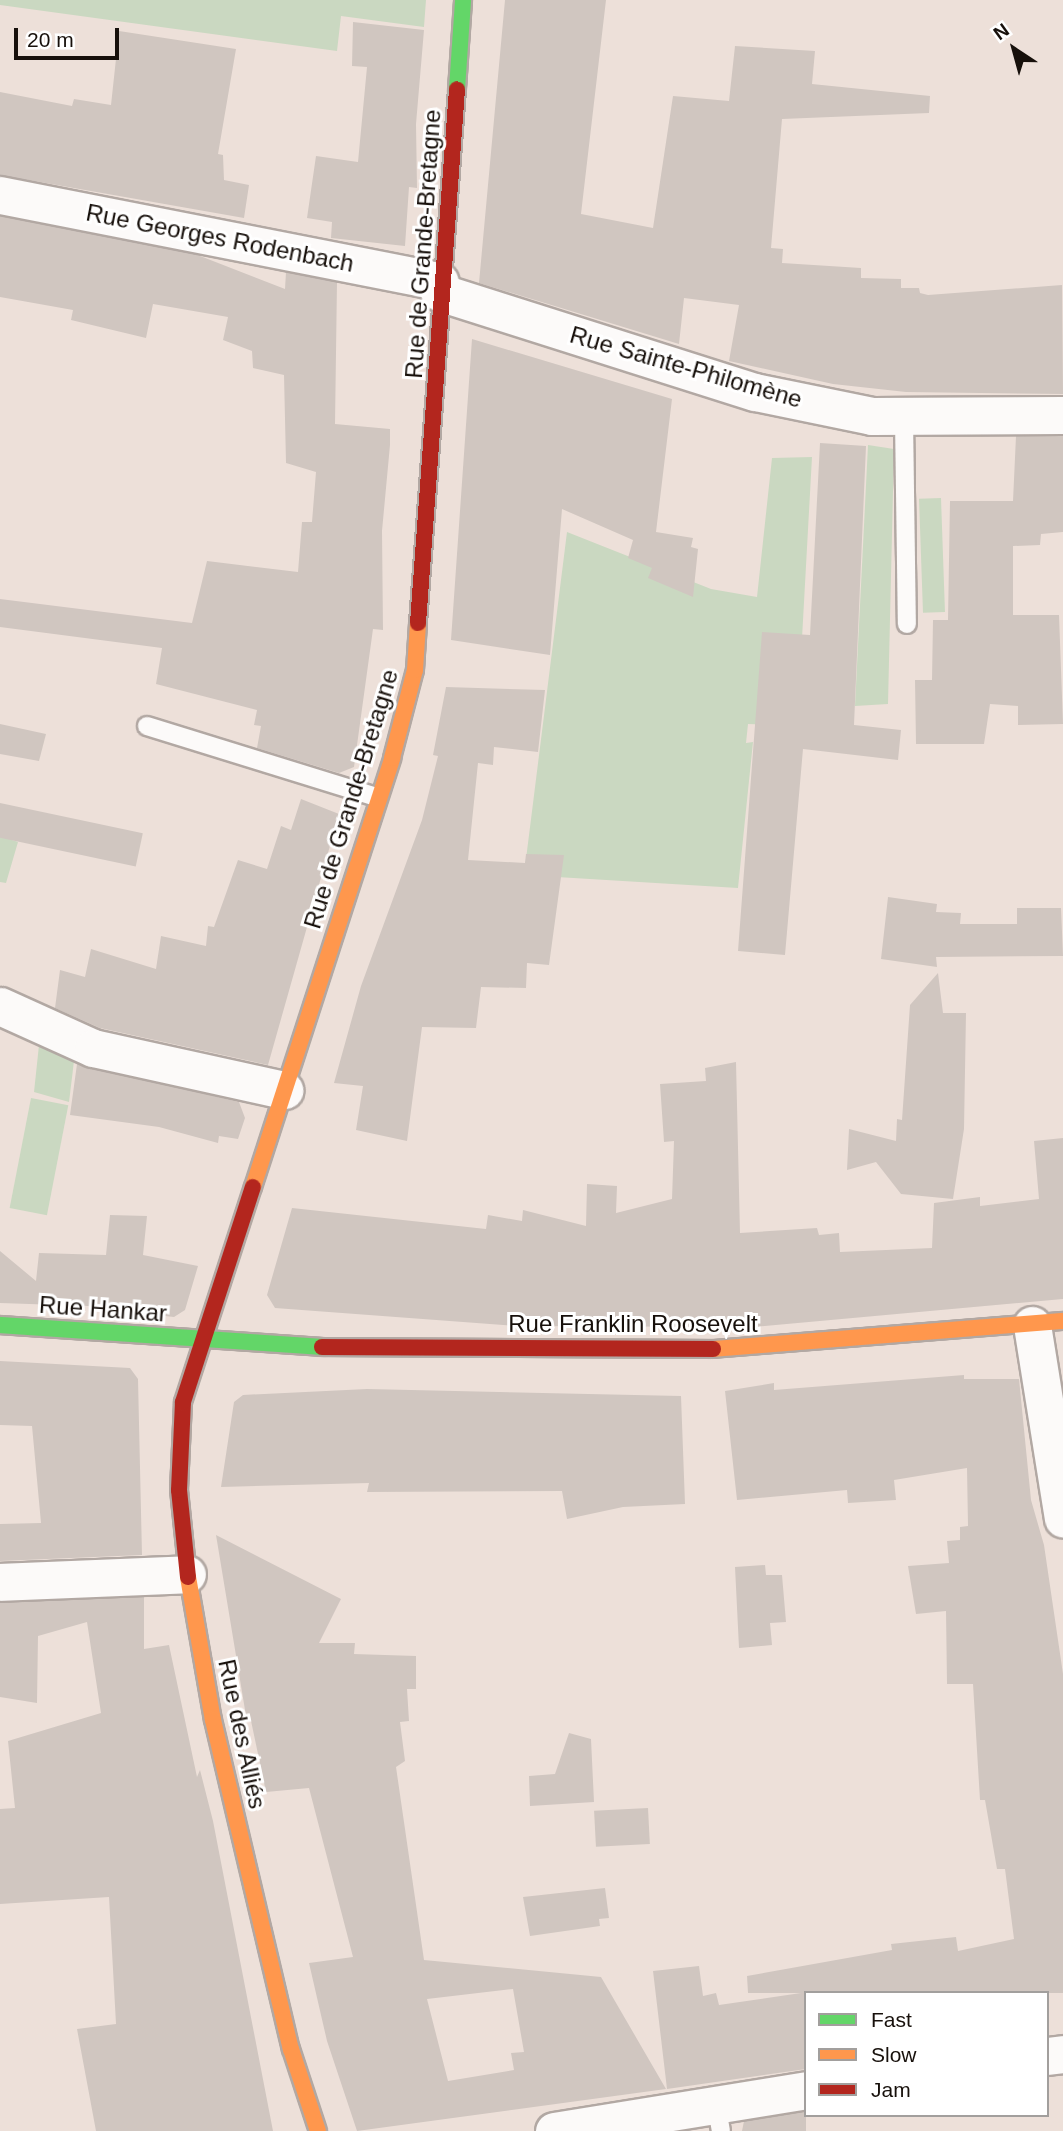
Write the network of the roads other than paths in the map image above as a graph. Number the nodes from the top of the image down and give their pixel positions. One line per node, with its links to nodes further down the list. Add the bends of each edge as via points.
1 (463, 0): 3 (main road, Rue de Grande-Bretagne)
2 (0, 195): 3 (street, Rue Georges Rodenbach)
3 (440, 287): 5 (street, Rue Sainte-Philomène, via 755,392); 8 (main road, Rue de Grande-Bretagne, via 415,670)
4 (1063, 415): 5 (street, Rue Sainte-Philomène)
5 (904, 419): 6 (lane)
6 (907, 624)
7 (147, 726): 8 (lane)
8 (376, 797): 10 (main road, Rue de Grande-Bretagne)
9 (0, 1006): 10 (street, via 93,1048)
10 (284, 1090): 13 (main road, Rue de Grande-Bretagne)
11 (1048, 1323): 13 (main road, Rue Franklin Roosevelt, via 755,1349 268,1347); 14 (street)
12 (0, 1325): 13 (main road, Rue Hankar)
13 (202, 1340): 15 (main road, Rue des Alliés, via 182,1426 179,1490)
14 (1063, 1519)
15 (187, 1574): 16 (street); 19 (main road, Rue des Alliés, via 216,1733 291,2049)
16 (0, 1582)
17 (804, 2092): 18 (street)
18 (718, 2117): 20 (street)
19 (318, 2131)
20 (554, 2131)

